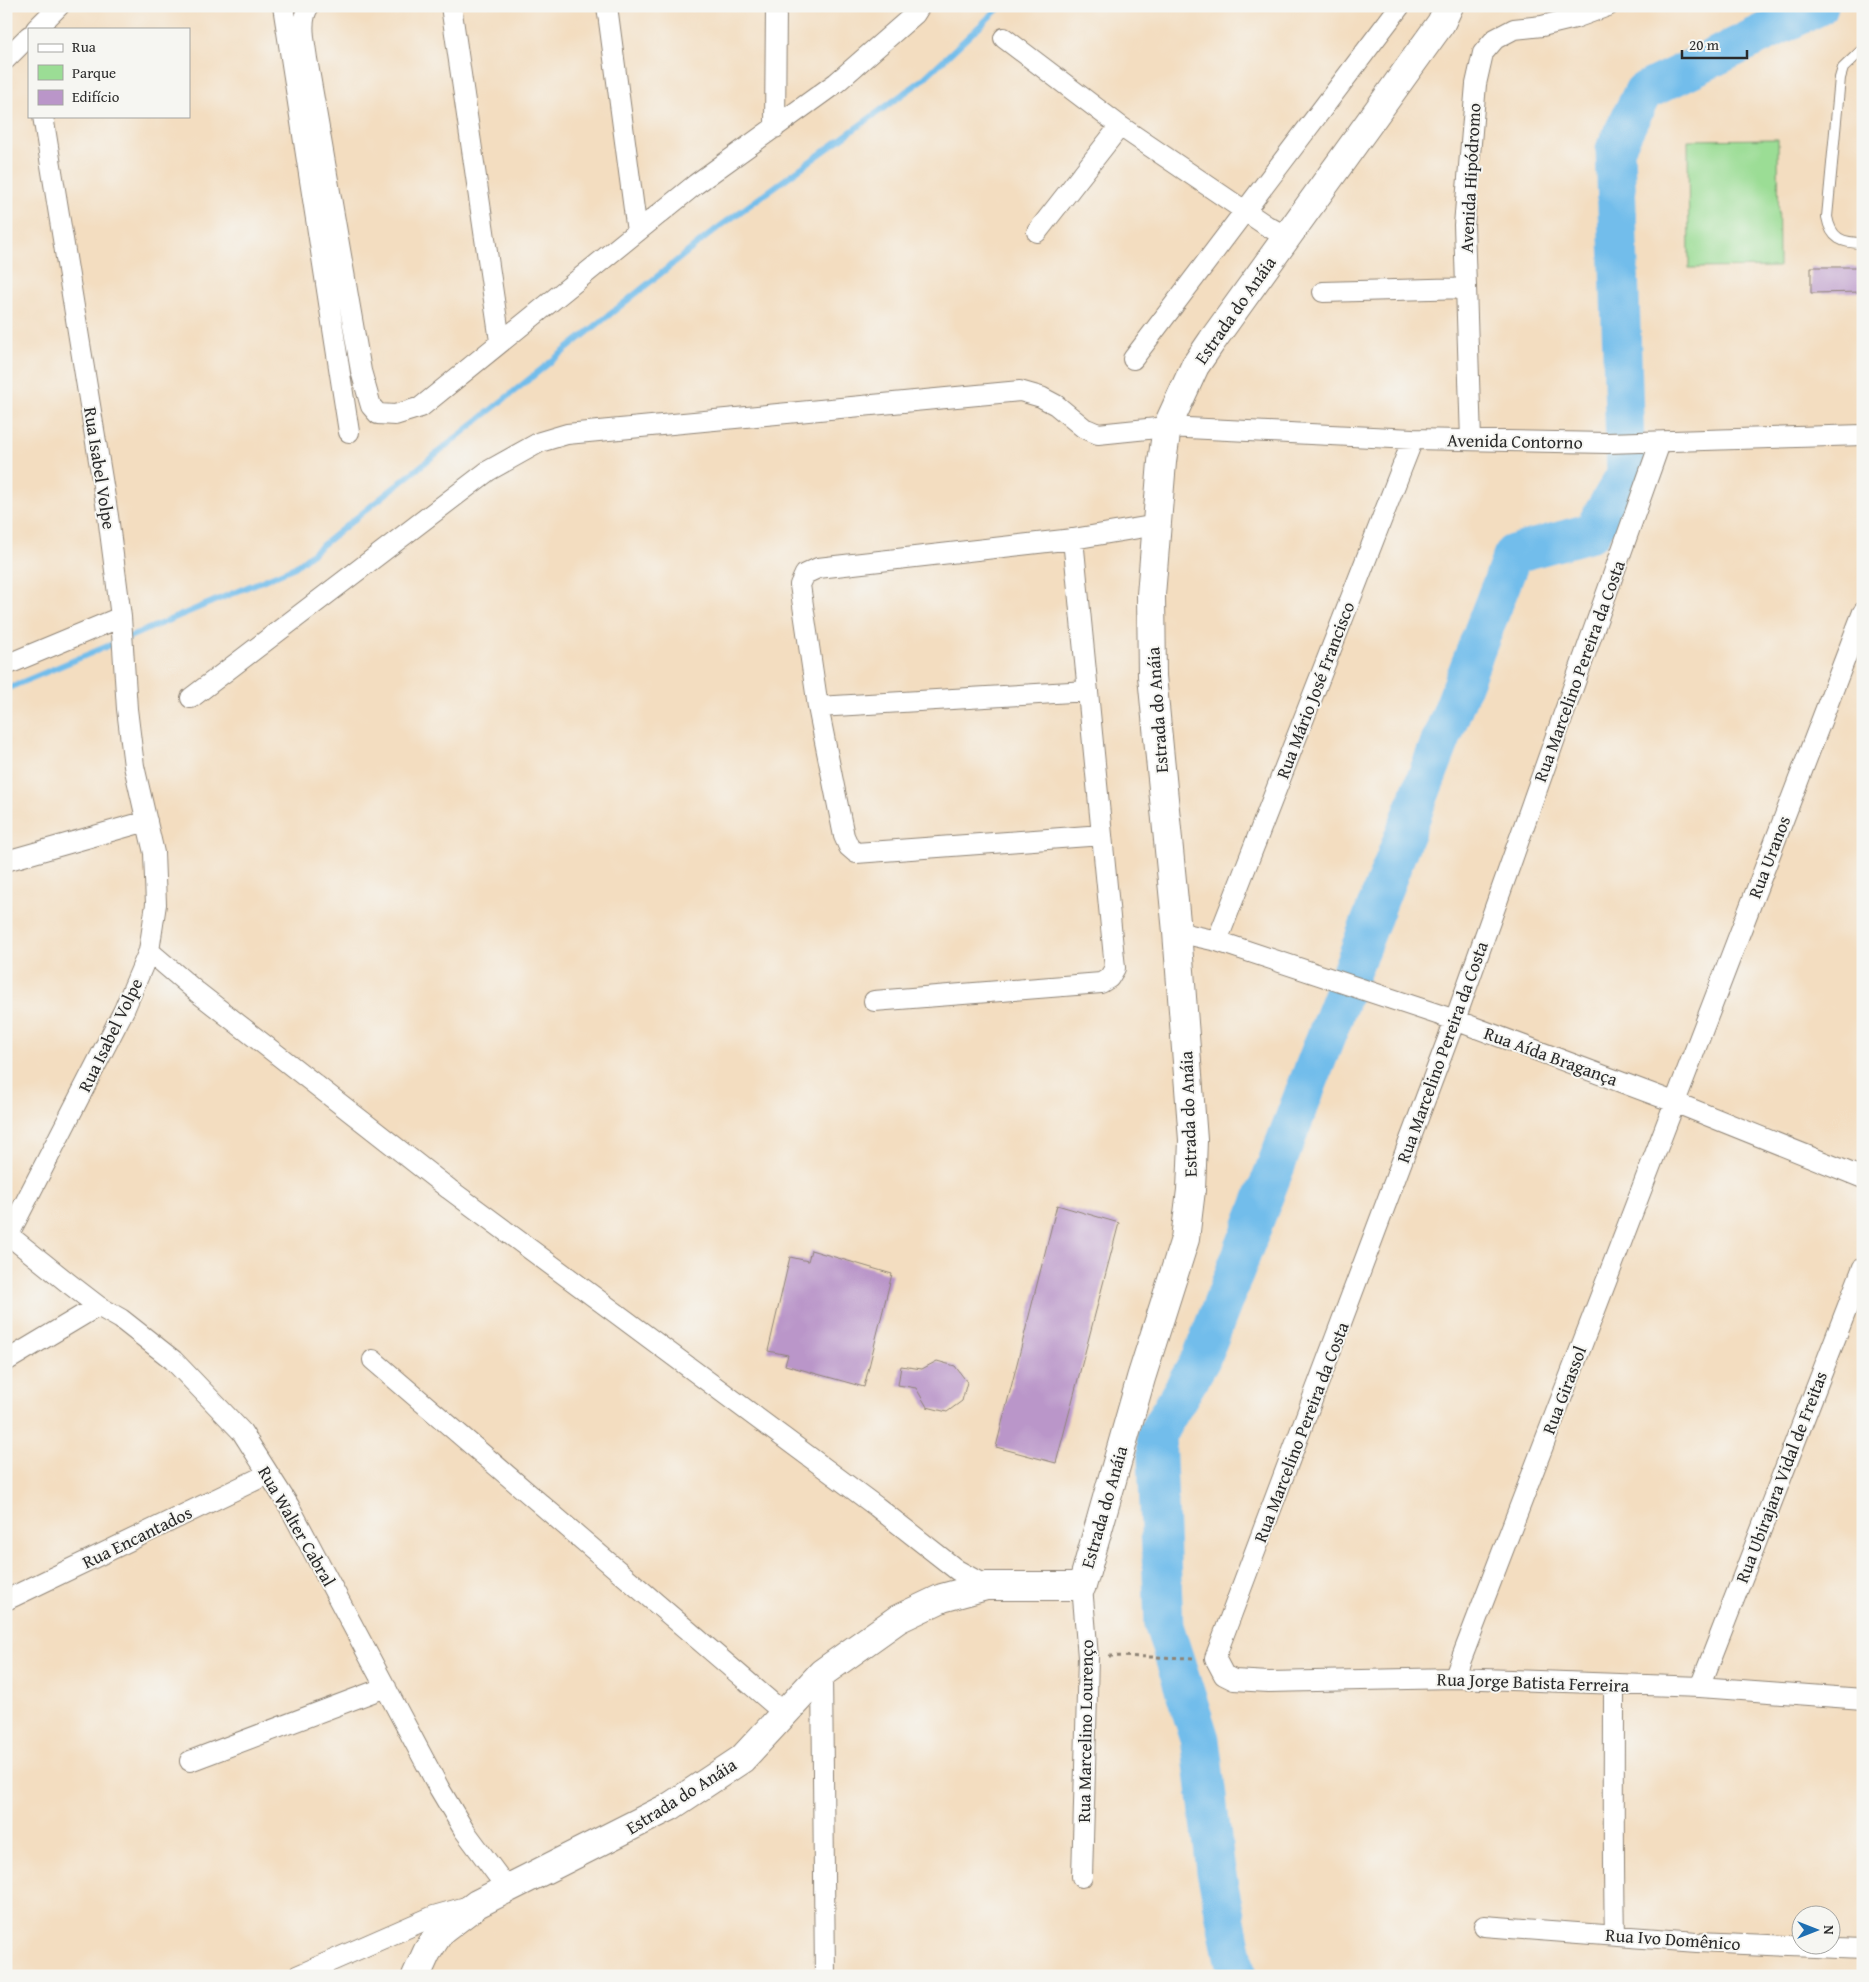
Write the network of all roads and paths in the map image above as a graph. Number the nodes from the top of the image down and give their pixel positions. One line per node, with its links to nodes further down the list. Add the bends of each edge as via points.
1 (59, 6): 11 (street)
2 (283, 6): 29 (street)
3 (309, 6): 26 (street, via 304,26 307,59 360,371 371,406 378,414 395,415 421,407)
4 (452, 6): 26 (street)
5 (776, 6): 18 (street)
6 (920, 6): 18 (street, via 915,14 836,83)
7 (1400, 6): 19 (street)
8 (1449, 6): 22 (street, Estrada do Anáia, via 1441,23)
9 (1608, 6): 24 (street, Avenida Hipódromo, via 1575,18 1514,29 1495,39 1482,52 1476,84 1464,225)
10 (612, 9): 20 (street)
11 (37, 28)
12 (28, 37): 15 (street)
13 (1004, 38): 17 (street)
14 (1863, 49): 23 (lane, via 1843,68 1840,78 1827,217 1829,229 1840,240)
15 (6, 59)
16 (43, 118): 37 (street, Rua Isabel Volpe, via 108,516)
17 (1120, 126): 19 (street); 21 (street)
18 (775, 128): 20 (street, via 696,184)
19 (1245, 211): 22 (street); 27 (street)
20 (637, 232): 26 (street)
21 (1037, 232)
22 (1287, 237): 28 (street, Estrada do Anáia, via 1195,366)
23 (1863, 243)
24 (1466, 288): 25 (street); 32 (street, Avenida Hipódromo)
25 (1323, 292)
26 (500, 341)
27 (1133, 359)
28 (1168, 427): 31 (street, Avenida Contorno); 34 (street, Estrada do Anáia); 40 (street, Avenida Contorno, via 1098,434 1084,428 1048,401 1020,391 567,434 540,442 488,471)
29 (349, 432)
30 (1863, 435): 33 (street, Avenida Contorno)
31 (1413, 439): 32 (street, Avenida Contorno); 46 (street, Rua Mário José Francisco)
32 (1472, 440): 33 (street, Avenida Contorno)
33 (1656, 443): 49 (street, Rua Marcelino Pereira da Costa)
34 (1157, 525): 35 (street); 45 (street, Estrada do Anáia, via 1151,595 1152,676)
35 (1073, 539): 39 (street); 41 (street, via 818,568 805,574 800,585)
36 (1863, 612): 50 (street, Rua Uranos)
37 (121, 617): 38 (street); 42 (street, Rua Isabel Volpe, via 134,766)
38 (6, 665)
39 (1088, 691): 41 (street); 43 (street)
40 (191, 698)
41 (818, 707): 43 (street, via 844,836 856,853)
42 (147, 821): 44 (street); 47 (street, Rua Isabel Volpe, via 156,866 156,904)
43 (1102, 835): 48 (street, via 1115,968 1102,984)
44 (6, 861)
45 (1177, 932): 46 (street, Rua Aída Bragança); 59 (street, Estrada do Anáia, via 1193,1140 1185,1239 1141,1378)
46 (1217, 941): 49 (street, Rua Aída Bragança)
47 (149, 950): 52 (street, Rua Isabel Volpe, via 124,1010); 58 (street, via 197,992 457,1195 957,1570)
48 (874, 1001)
49 (1455, 1020): 50 (street, Rua Aída Bragança); 62 (street, Rua Marcelino Pereira da Costa)
50 (1674, 1102): 51 (street, Rua Aída Bragança); 64 (street, Rua Girassol)
51 (1863, 1178)
52 (7, 1234): 54 (street, Rua Walter Cabral)
53 (1863, 1267): 67 (street, Rua Ubirajara Vidal de Freitas)
54 (98, 1306): 56 (street); 57 (street, Rua Walter Cabral, via 121,1319 173,1360 242,1432)
55 (373, 1360): 69 (street)
56 (6, 1361)
57 (268, 1474): 60 (street, Rua Encantados); 66 (street, Rua Walter Cabral, via 289,1506)
58 (986, 1586): 59 (street, Estrada do Anáia); 63 (street, Estrada do Anáia, via 942,1598 898,1619)
59 (1082, 1586): 71 (street, Rua Marcelino Lourenço, via 1088,1657)
60 (6, 1600)
61 (1113, 1656): 62 (path)
62 (1207, 1658): 64 (street, Rua Jorge Batista Ferreira, via 1234,1680)
63 (822, 1673): 69 (street, Estrada do Anáia); 79 (street)
64 (1454, 1678): 65 (street, Rua Jorge Batista Ferreira)
65 (1614, 1685): 67 (street, Rua Jorge Batista Ferreira); 75 (street)
66 (386, 1688): 70 (street); 72 (street, Rua Walter Cabral, via 464,1830)
67 (1700, 1688): 68 (street, Rua Jorge Batista Ferreira)
68 (1863, 1699)
69 (785, 1714): 72 (street, Estrada do Anáia, via 742,1759 671,1806)
70 (190, 1761)
71 (1082, 1877)
72 (507, 1888): 73 (street, Estrada do Anáia)
73 (477, 1904): 77 (street, via 426,1919); 78 (street, Estrada do Anáia, via 440,1932)
74 (1484, 1926): 75 (street, Rua Ivo Domênico)
75 (1615, 1935): 76 (street, Rua Ivo Domênico)
76 (1863, 1949)
77 (297, 1976)
78 (416, 1976)
79 (825, 1976)

